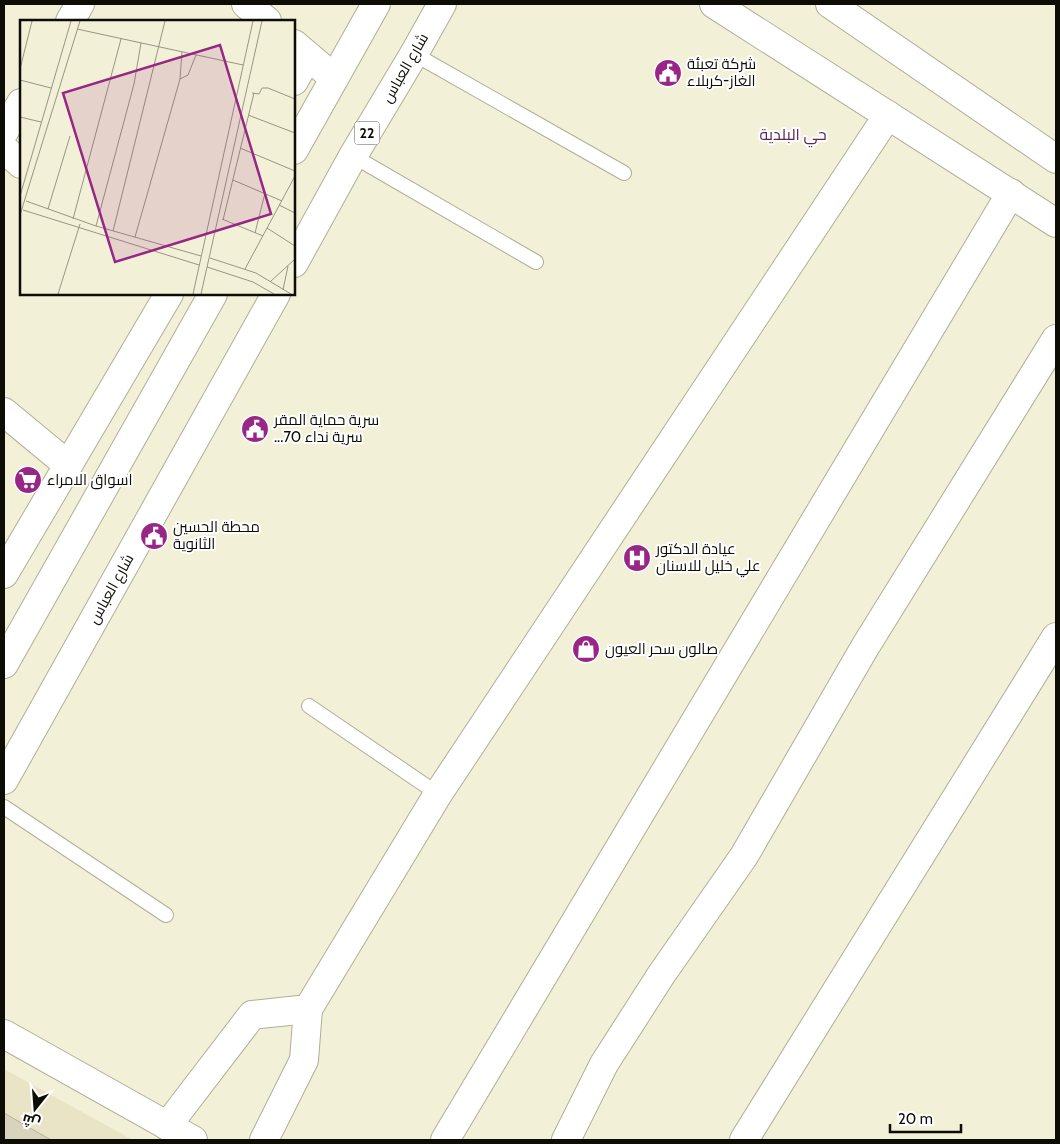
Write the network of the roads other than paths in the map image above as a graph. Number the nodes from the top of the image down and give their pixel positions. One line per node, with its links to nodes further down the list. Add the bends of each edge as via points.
1 (80, 4): 7 (street)
2 (246, 4): 8 (street)
3 (376, 4): 12 (street)
4 (442, 4): 10 (street, شارع العباس / 22)
5 (714, 4): 14 (street)
6 (830, 4): 19 (street)
7 (71, 20)
8 (266, 20)
9 (301, 50): 11 (street); 12 (street)
10 (414, 54): 18 (street, شارع العباس / 22); 21 (lane)
11 (295, 77)
12 (334, 78): 16 (street)
13 (20, 105): 15 (street)
14 (888, 115): 22 (street); 37 (street)
15 (4, 132)
16 (295, 148)
17 (4, 149): 20 (street)
18 (354, 156): 24 (street, شارع العباس / 22); 25 (lane)
19 (1056, 158)
20 (20, 163)
21 (624, 173)
22 (1011, 194): 23 (street); 45 (street)
23 (1056, 223)
24 (295, 261)
25 (536, 262)
26 (168, 295): 31 (street)
27 (212, 295): 34 (street)
28 (275, 295): 36 (street, شارع العباس)
29 (1056, 339): 46 (street, via 865,647 744,856 604,1064)
30 (4, 412): 31 (street)
31 (68, 465): 32 (street)
32 (4, 574)
33 (1056, 637): 47 (street)
34 (4, 664)
35 (309, 706): 37 (lane)
36 (4, 780)
37 (438, 794): 40 (street)
38 (4, 806): 39 (lane)
39 (166, 915)
40 (308, 1009): 42 (street, via 252,1015); 44 (street, via 304,1060)
41 (4, 1034): 42 (street)
42 (168, 1126): 43 (street)
43 (193, 1140)
44 (264, 1140)
45 (445, 1140)
46 (566, 1140)
47 (744, 1140)

